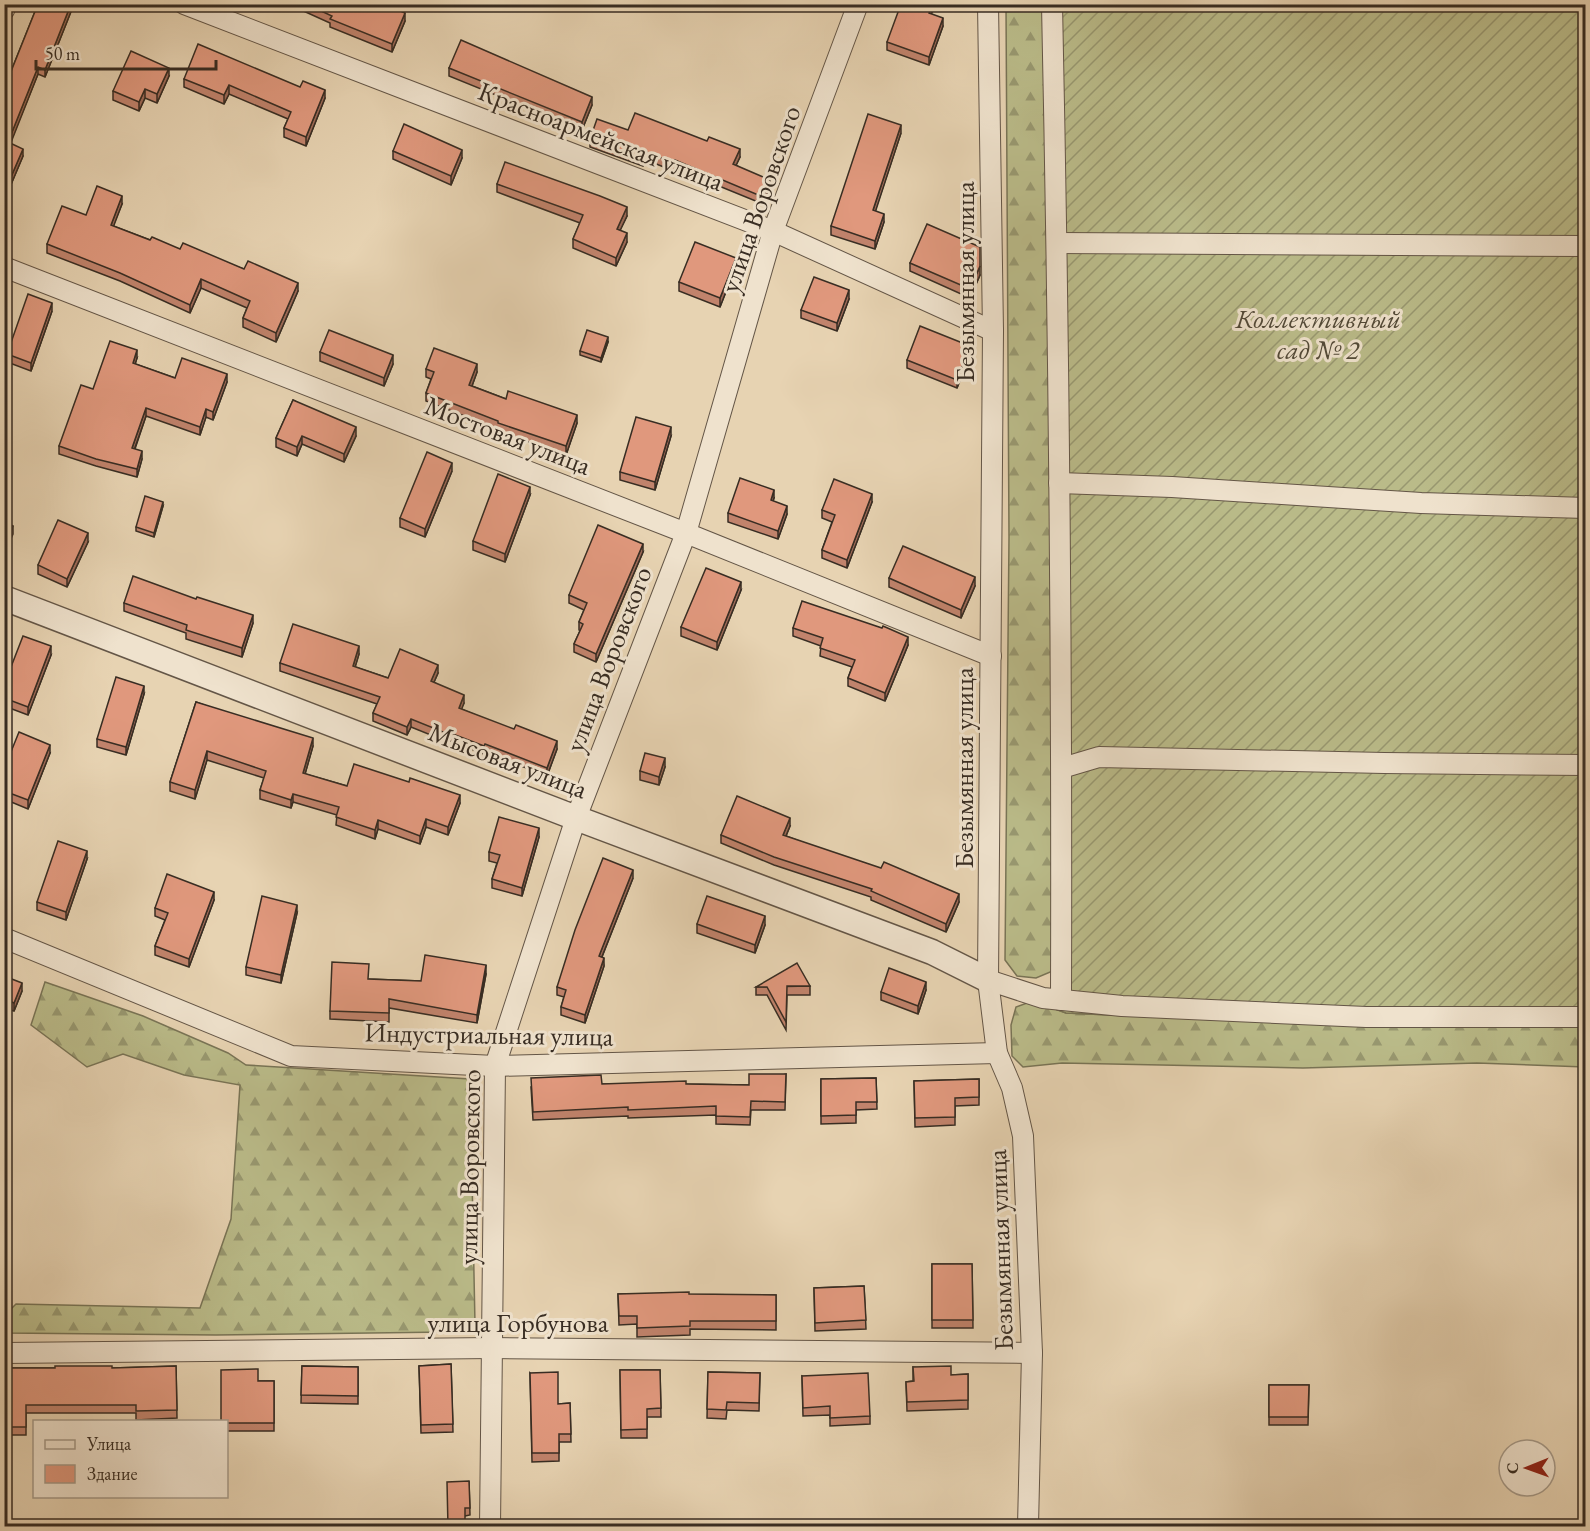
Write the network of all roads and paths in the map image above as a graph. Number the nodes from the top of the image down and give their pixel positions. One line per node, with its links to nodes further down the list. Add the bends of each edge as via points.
1 (7, 4): 6 (street)
2 (184, 4): 7 (street, Красноармейская улица)
3 (858, 4): 7 (street, улица Воровского)
4 (988, 4): 11 (street, Безымянная улица)
5 (1052, 4): 8 (street)
6 (4, 10)
7 (773, 231): 11 (street, Красноармейская улица); 14 (street, улица Воровского)
8 (1057, 243): 9 (street); 12 (street)
9 (1586, 246)
10 (4, 267): 14 (street, Мостовая улица)
11 (993, 331): 16 (street, Безымянная улица)
12 (1059, 483): 13 (street); 18 (street)
13 (1586, 508)
14 (686, 533): 16 (street, Мостовая улица); 19 (street, улица Воровского)
15 (4, 598): 19 (street, Мысовая улица)
16 (991, 656): 21 (street, Безымянная улица)
17 (1586, 765): 18 (street, via 1099,757)
18 (1062, 768): 22 (street)
19 (576, 818): 21 (street, Мысовая улица, via 932,952); 25 (street, улица Воровского)
20 (4, 938): 25 (street, Индустриальная улица, via 291,1056)
21 (988, 980): 22 (street); 24 (street, Безымянная улица)
22 (1061, 1000): 23 (street, via 1366,1017)
23 (1586, 1017)
24 (997, 1053): 25 (street, Индустриальная улица); 28 (street, Безымянная улица, via 1012,1088 1023,1136)
25 (495, 1066): 26 (street, улица Воровского)
26 (492, 1348): 27 (street, улица Горбунова); 28 (street, улица Горбунова); 29 (street, улица Воровского)
27 (4, 1353)
28 (1032, 1353): 30 (street, Безымянная улица)
29 (490, 1527)
30 (1028, 1527)

